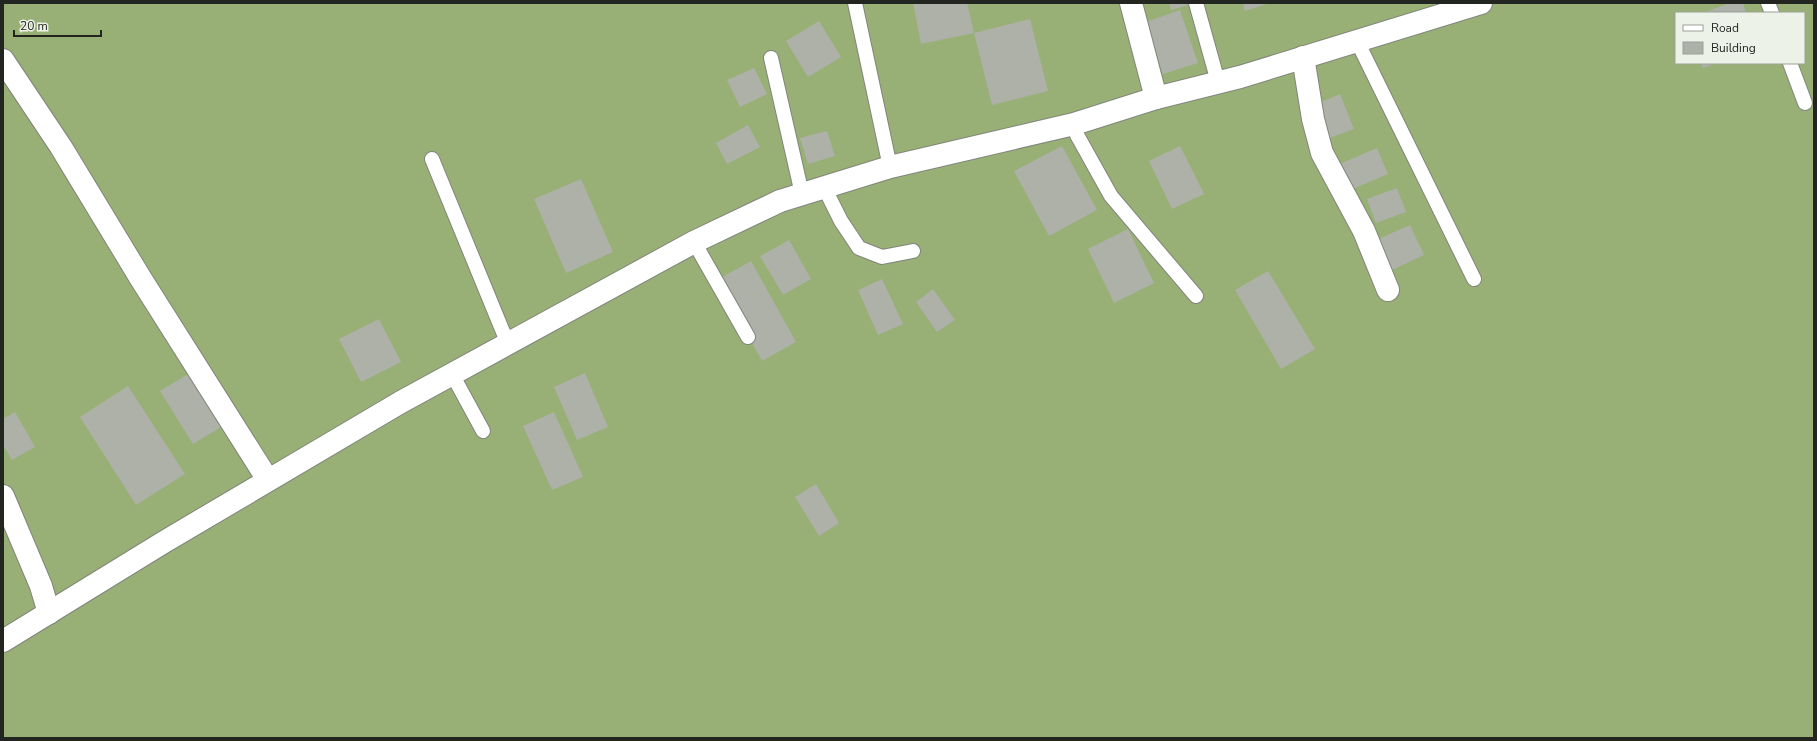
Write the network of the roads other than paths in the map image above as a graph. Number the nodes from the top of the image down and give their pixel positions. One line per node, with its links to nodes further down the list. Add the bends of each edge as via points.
1 (855, 3): 15 (lane)
2 (1131, 3): 11 (street)
3 (1196, 3): 10 (lane)
4 (1481, 3): 5 (street)
5 (1357, 41): 7 (street); 20 (lane)
6 (771, 58): 17 (lane)
7 (1303, 58): 10 (street); 21 (street, via 1313,119 1322,153 1364,231)
8 (3, 60): 27 (street, via 61,147)
9 (1790, 64): 12 (lane)
10 (1218, 82): 11 (street)
11 (1156, 98): 13 (street)
12 (1805, 103)
13 (1074, 124): 15 (street); 22 (lane, via 1077,135 1111,196)
14 (432, 159): 24 (lane)
15 (890, 167): 16 (street)
16 (824, 187): 17 (street); 19 (lane, via 841,221 859,248 882,257)
17 (802, 194): 18 (street, via 780,201)
18 (694, 242): 23 (lane); 24 (street)
19 (913, 251)
20 (1474, 279)
21 (1388, 290)
22 (1196, 296)
23 (748, 337)
24 (508, 344): 25 (street)
25 (452, 374): 26 (lane); 27 (street)
26 (484, 431)
27 (268, 480): 29 (street)
28 (3, 496): 29 (street, via 41,586)
29 (49, 613): 30 (street)
30 (3, 641)

